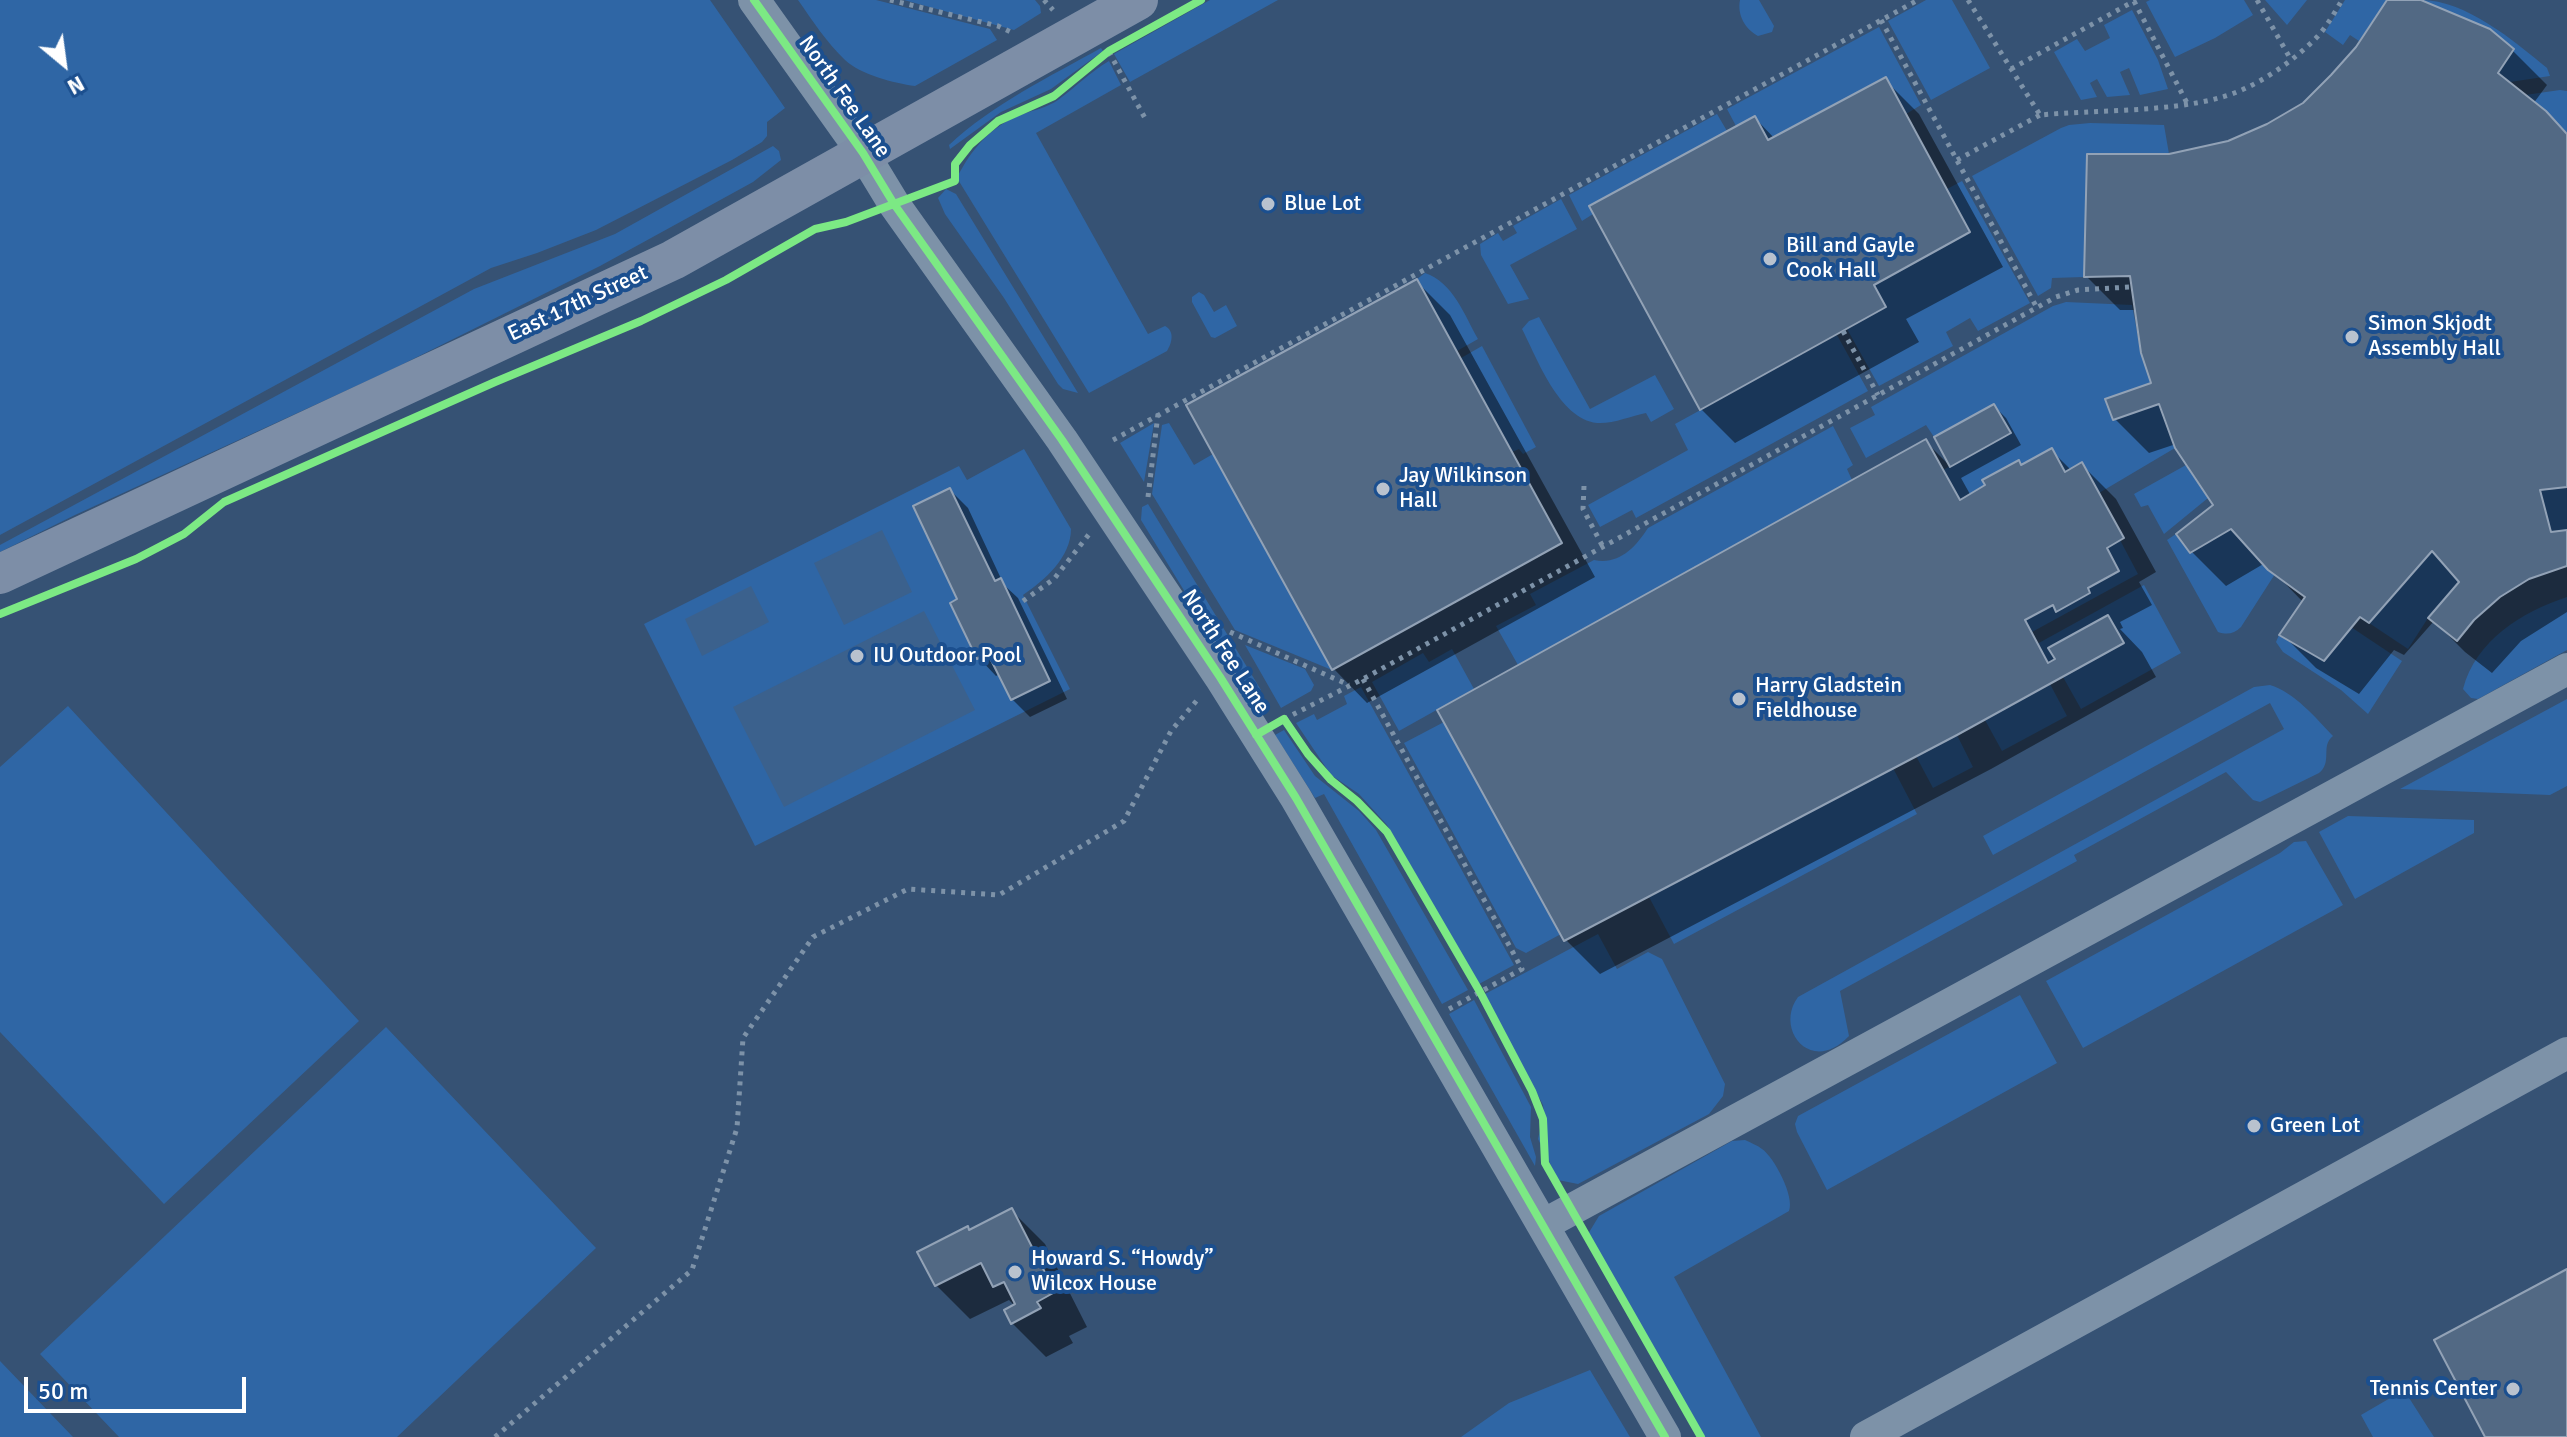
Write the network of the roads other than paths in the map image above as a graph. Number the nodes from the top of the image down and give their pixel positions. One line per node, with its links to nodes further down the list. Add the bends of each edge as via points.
1 (754, 0): 3 (street, North Fee Lane)
2 (1138, 0): 3 (main road, East 17th Street)
3 (863, 153): 4 (main road, East 17th Street, via 673,260); 7 (street, North Fee Lane, via 1088,478 1270,727 1296,798)
4 (0, 574)
5 (2567, 669): 7 (street)
6 (2567, 1053): 9 (street)
7 (1543, 1225): 8 (street, North Fee Lane)
8 (1665, 1437)
9 (1866, 1437)

